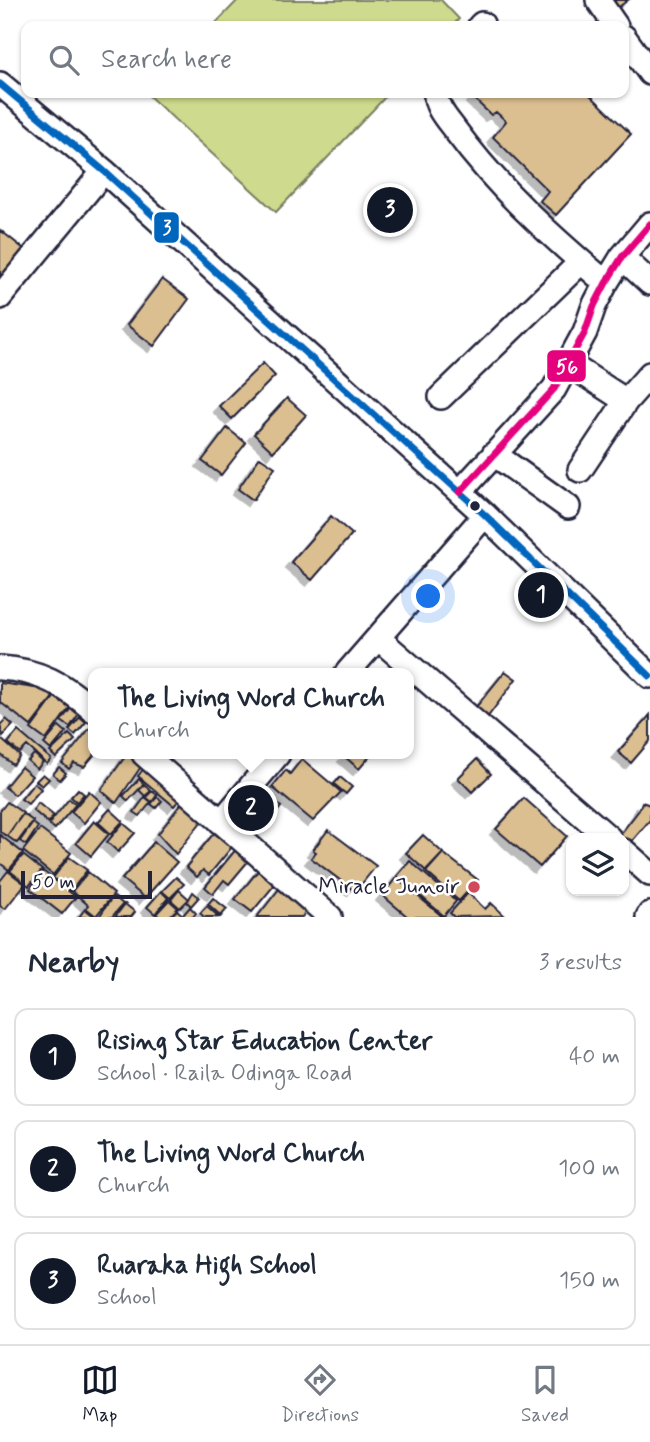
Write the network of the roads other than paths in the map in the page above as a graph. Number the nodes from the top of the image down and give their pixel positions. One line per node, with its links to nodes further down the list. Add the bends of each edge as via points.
1 (598, 0): 2 (street)
2 (613, 21)
3 (629, 44): 4 (street)
4 (650, 73)
5 (0, 84): 7 (street)
6 (437, 98): 10 (street, via 440,109 483,169 530,218)
7 (104, 171): 13 (street); 20 (street)
8 (650, 224): 9 (street)
9 (622, 257): 11 (street); 12 (street)
10 (581, 261): 12 (street); 16 (street)
11 (650, 283)
12 (606, 284): 14 (street)
13 (0, 297)
14 (569, 364): 17 (street); 18 (street, via 554,389)
15 (650, 374): 17 (street)
16 (441, 397)
17 (626, 401): 19 (street)
18 (494, 454): 20 (street); 21 (street)
19 (580, 470)
20 (460, 492): 22 (street)
21 (568, 507)
22 (485, 515): 23 (street); 24 (street)
23 (378, 638): 26 (street); 27 (street)
24 (645, 662)
25 (0, 668): 29 (street, via 43,675 70,689)
26 (351, 668)
27 (413, 668)
28 (414, 669): 33 (street)
29 (88, 705)
30 (150, 759): 32 (street)
31 (274, 759): 32 (street)
32 (221, 822): 36 (street)
33 (603, 833)
34 (629, 855): 35 (street)
35 (650, 874)
36 (330, 917)

